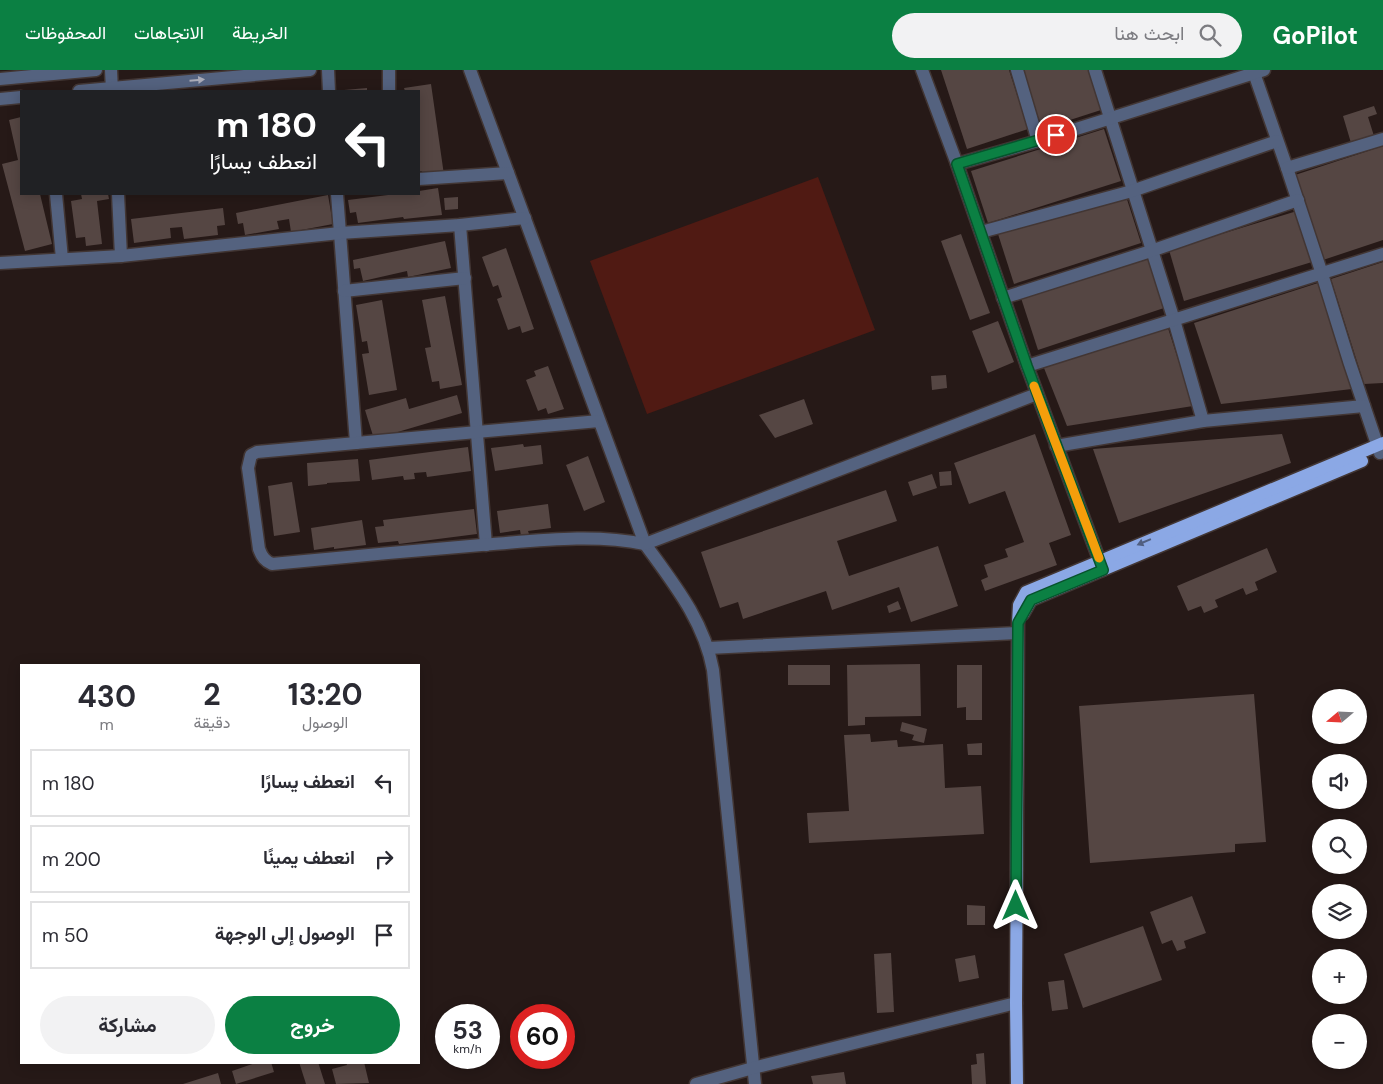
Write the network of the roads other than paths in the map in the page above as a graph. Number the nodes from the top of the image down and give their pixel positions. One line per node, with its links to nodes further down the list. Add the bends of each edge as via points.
1 (96, 70): 11 (street)
2 (111, 70): 12 (street)
3 (310, 70): 12 (street, one-way to 3)
4 (328, 70): 13 (street)
5 (389, 70): 14 (street)
6 (470, 70): 23 (street)
7 (922, 70): 21 (street)
8 (1017, 70): 19 (street)
9 (1094, 70): 17 (street)
10 (1257, 71): 17 (street); 20 (street)
11 (0, 79)
12 (112, 90)
13 (329, 90)
14 (390, 90)
15 (20, 97): 16 (street)
16 (0, 99)
17 (1110, 118): 19 (street); 25 (street)
18 (1383, 139): 22 (street)
19 (1038, 141): 21 (street)
20 (1278, 141): 22 (street); 25 (street)
21 (957, 164): 32 (street)
22 (1287, 168): 29 (street)
23 (508, 173): 24 (street); 30 (street)
24 (420, 179)
25 (1132, 191): 32 (street); 34 (street)
26 (56, 195): 37 (street)
27 (118, 195): 36 (street)
28 (337, 195): 33 (street)
29 (1298, 200): 34 (street); 39 (street)
30 (525, 218): 31 (street); 47 (street)
31 (460, 225): 33 (street); 40 (street)
32 (981, 232): 42 (street)
33 (340, 233): 36 (street); 41 (street)
34 (1151, 251): 42 (street); 43 (street)
35 (1383, 254): 39 (street)
36 (121, 256): 37 (street)
37 (62, 259): 38 (street)
38 (0, 264)
39 (1322, 274): 43 (street); 46 (street)
40 (465, 278): 41 (street); 49 (street)
41 (344, 291): 50 (street)
42 (1003, 298): 44 (street)
43 (1174, 320): 44 (street); 48 (street)
44 (1027, 366): 45 (street)
45 (1037, 394): 51 (street); 53 (street)
46 (1364, 406): 48 (street); 52 (street)
47 (599, 421): 49 (street); 53 (street)
48 (1203, 421): 51 (street)
49 (477, 432): 50 (street); 54 (street)
50 (356, 443): 54 (street, via 251,455 248,468 259,549 266,561 272,564)
51 (1056, 446): 55 (street)
52 (1381, 448): 55 (main road)
53 (645, 544): 54 (street, via 571,538); 57 (street, via 697,620)
54 (486, 545)
55 (1101, 565): 56 (main road, via 1026,592 1019,605)
56 (1018, 628): 57 (street); 58 (main road)
57 (708, 648): 59 (street, via 714,670)
58 (1016, 1003): 59 (street); 62 (main road)
59 (753, 1068): 60 (street); 61 (street)
60 (696, 1084)
61 (755, 1084)
62 (1017, 1084)

